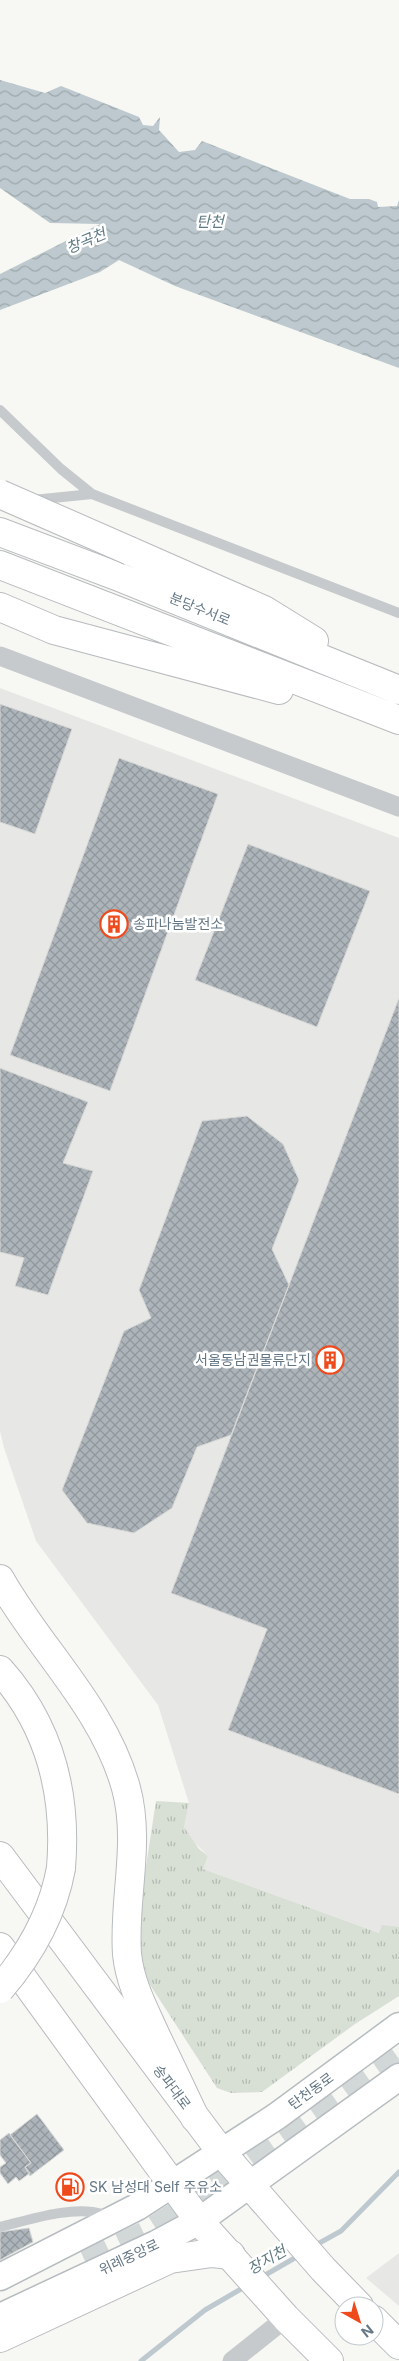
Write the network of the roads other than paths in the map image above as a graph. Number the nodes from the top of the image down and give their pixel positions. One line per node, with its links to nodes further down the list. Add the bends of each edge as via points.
1 (0, 410): 3 (lane)
2 (0, 494): 10 (main road, bridge, via 264,610)
3 (92, 494): 4 (lane); 8 (lane)
4 (0, 503)
5 (0, 532): 10 (main road, 분당수서로, via 119,576)
6 (0, 565): 11 (main road)
7 (0, 607): 11 (main road, via 54,630)
8 (399, 613)
9 (0, 656): 12 (street)
10 (399, 689)
11 (399, 721)
12 (399, 807)
13 (0, 1579): 20 (main road, via 93,1714 118,1765 126,1790 131,1830 129,1970 139,1999)
14 (0, 1670): 17 (main road, bridge, via 32,1713 53,1764 62,1816 58,1884 45,1920 23,1960)
15 (0, 1856): 20 (main road, 송파대로)
16 (0, 1946): 22 (main road)
17 (0, 1989)
18 (399, 2026): 21 (main road, 탄천동로)
19 (399, 2077): 23 (main road)
20 (195, 2118): 21 (main road, 송파대로)
21 (222, 2153): 22 (main road); 23 (main road, 송파대로)
22 (172, 2184): 24 (main road); 25 (main road)
23 (251, 2185): 24 (main road, 위례중앙로); 29 (main road, 송파대로)
24 (199, 2221): 27 (main road); 31 (main road, 위례중앙로)
25 (103, 2225): 26 (lane, via 102,2214 90,2210); 28 (main road)
26 (0, 2227)
27 (236, 2261): 30 (main road); 33 (main road, via 212,2253 170,2259)
28 (0, 2277)
29 (349, 2296)
30 (282, 2313): 35 (street); 36 (main road)
31 (0, 2317)
32 (384, 2330): 34 (main road)
33 (0, 2338)
34 (399, 2345)
35 (232, 2361)
36 (329, 2361)

